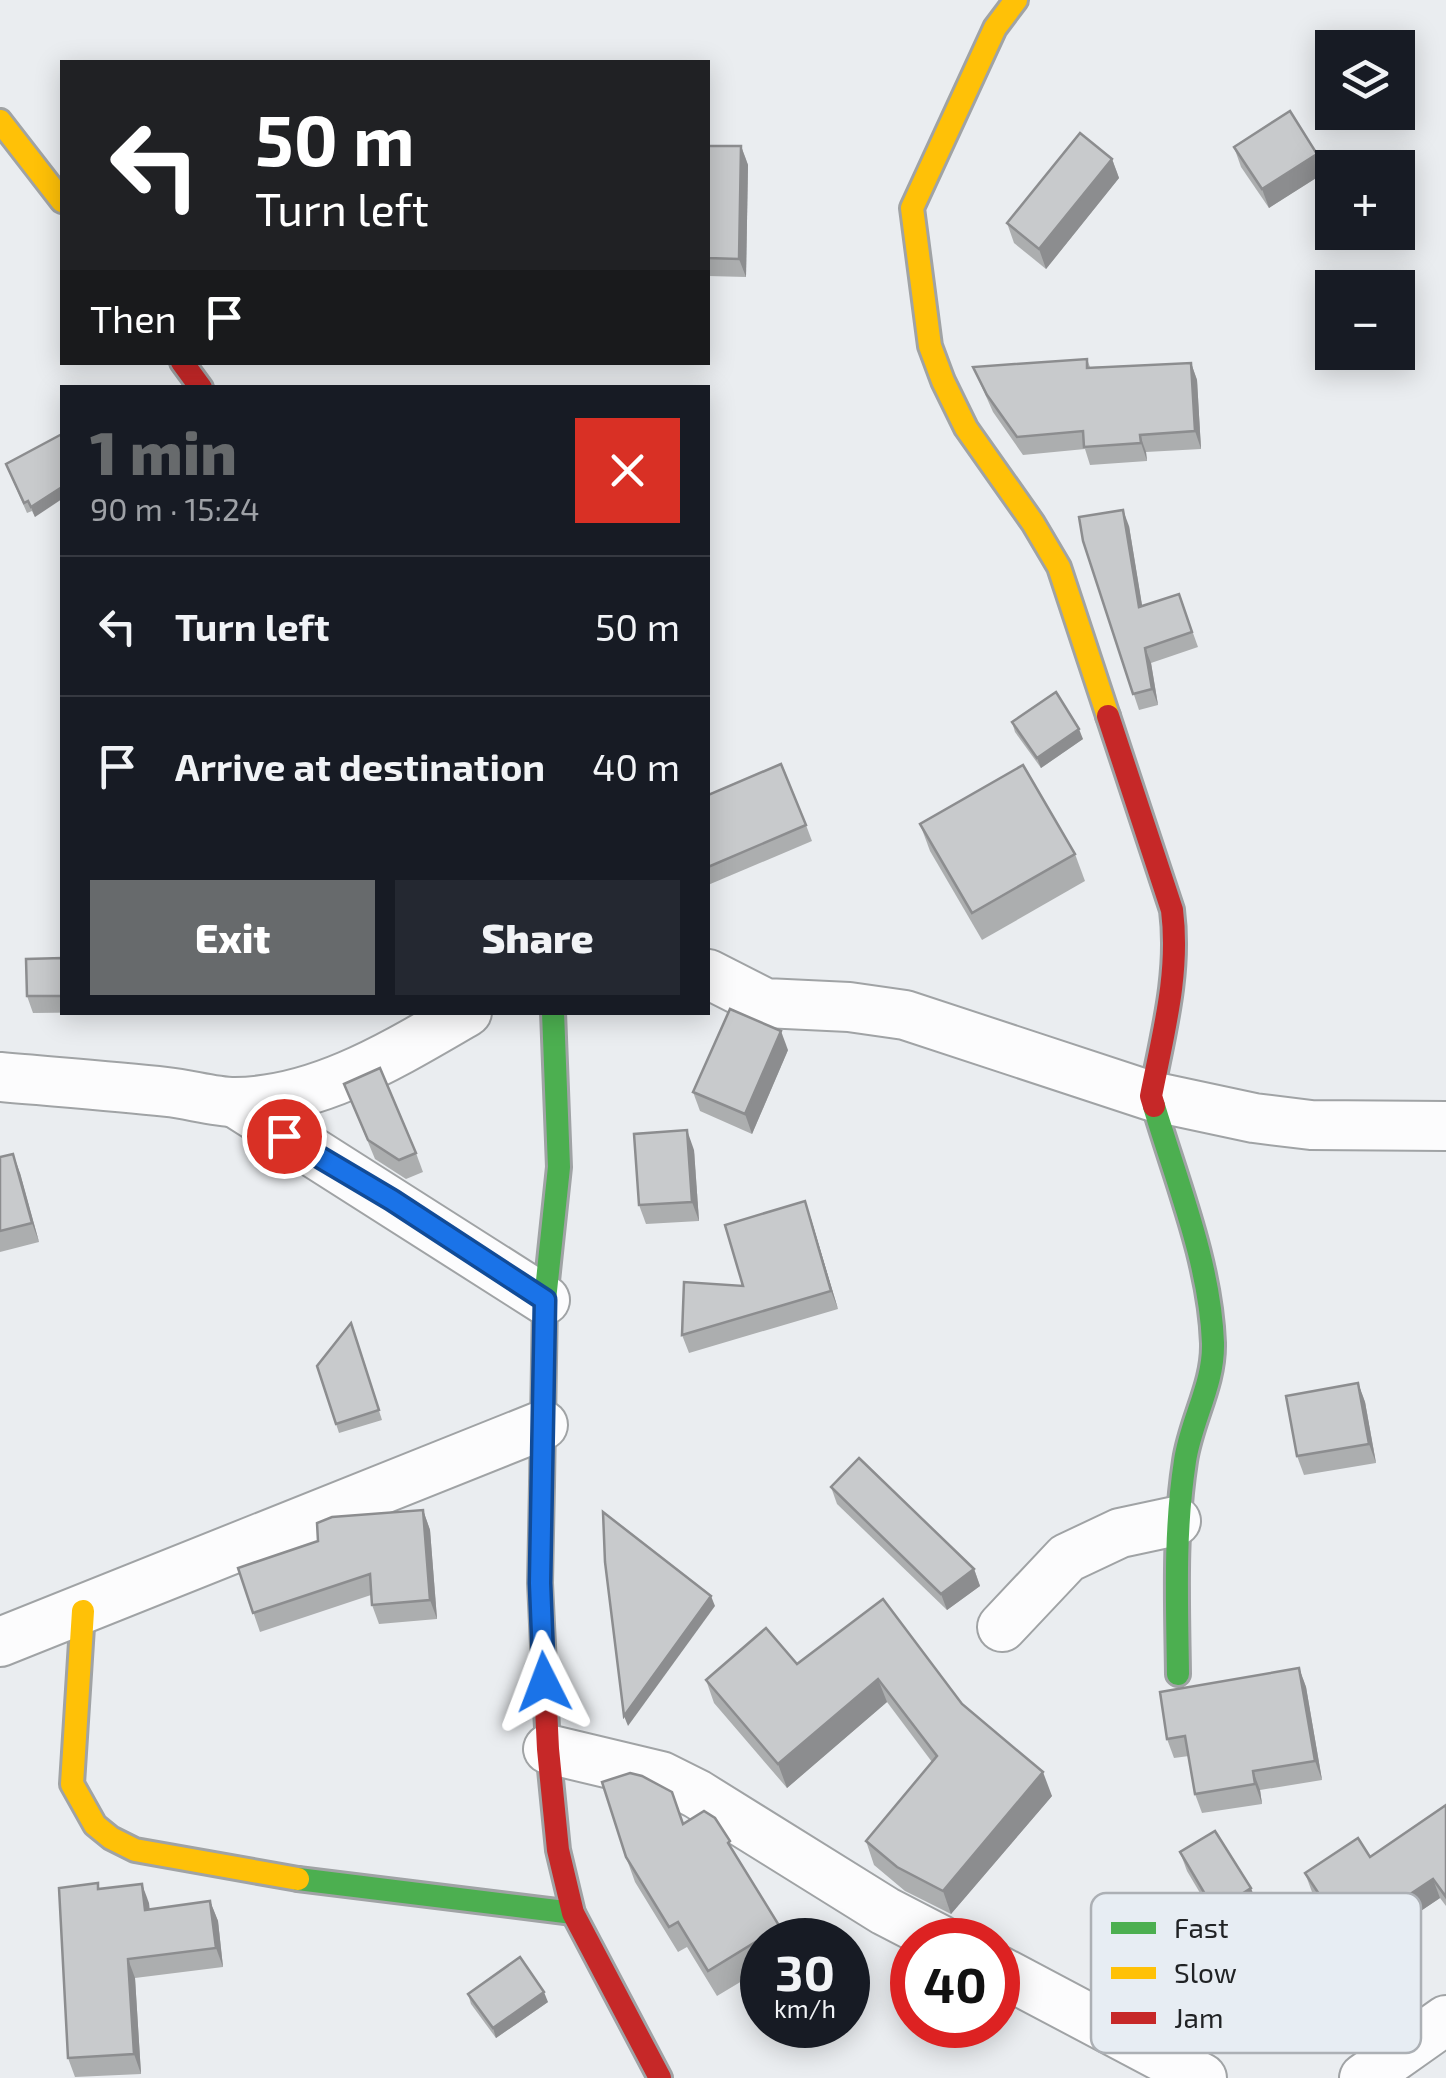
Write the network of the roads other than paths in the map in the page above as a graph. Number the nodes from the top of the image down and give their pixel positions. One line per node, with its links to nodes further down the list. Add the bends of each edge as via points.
1 (1016, 0): 8 (street, via 995,28 912,208 920,273 930,346 943,382 1059,568 1172,910 1173,982)
2 (0, 121): 3 (street)
3 (60, 198)
4 (710, 975): 8 (street, via 765,1004 905,1015)
5 (462, 1015): 9 (street, via 339,1080)
6 (553, 1015): 11 (street, via 559,1167)
7 (0, 1078): 9 (street)
8 (1151, 1096): 10 (street, via 1312,1126); 13 (street, via 1209,1292 1213,1347)
9 (234, 1102): 11 (street)
10 (1446, 1126)
11 (545, 1300): 12 (street)
12 (542, 1424): 14 (street); 18 (street)
13 (1176, 1521): 15 (street, via 1120,1532 1067,1558); 17 (street)
14 (83, 1611): 16 (street); 19 (street, via 72,1784 108,1838 136,1850 330,1885)
15 (1002, 1627)
16 (0, 1642)
17 (1178, 1674)
18 (548, 1748): 19 (street, via 558,1850); 20 (street, via 661,1776)
19 (574, 1913): 27 (street)
20 (899, 1918)
21 (1020, 1982): 22 (street)
22 (1091, 2019)
23 (1446, 2020): 24 (street)
24 (1421, 2038)
25 (1155, 2053): 28 (street)
26 (1399, 2053): 29 (street)
27 (660, 2078)
28 (1202, 2078)
29 (1364, 2078)

